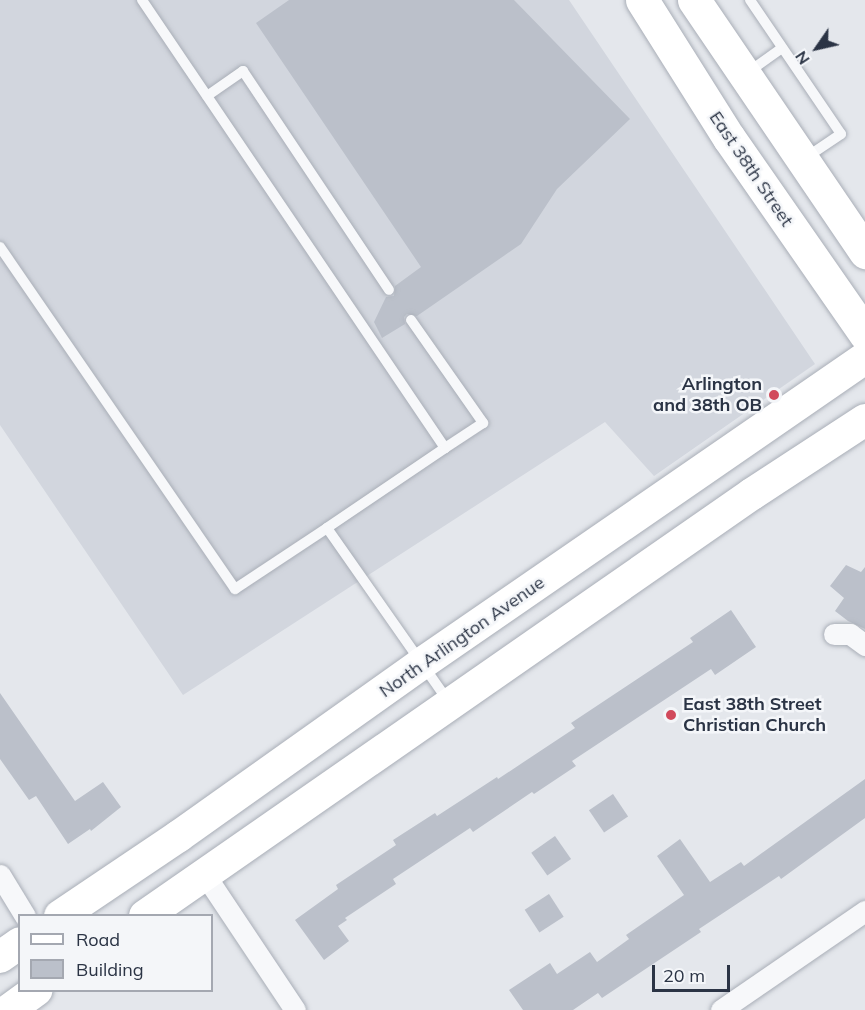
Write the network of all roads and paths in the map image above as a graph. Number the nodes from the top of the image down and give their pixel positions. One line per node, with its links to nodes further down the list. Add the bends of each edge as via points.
1 (142, 0): 7 (lane)
2 (642, 0): 13 (main road, East 38th Street, via 729,138)
3 (694, 0): 6 (main road)
4 (750, 0): 5 (lane)
5 (782, 48): 6 (lane); 8 (lane, via 841,134)
6 (745, 75): 8 (main road)
7 (207, 96): 11 (lane, via 243,71); 16 (lane)
8 (802, 160): 10 (main road)
9 (0, 248): 17 (lane, via 235,589)
10 (865, 252)
11 (389, 290)
12 (411, 320): 16 (lane, via 483,423)
13 (865, 334)
14 (865, 358): 20 (main road, North Arlington Avenue)
15 (865, 420): 21 (main road)
16 (445, 448): 17 (lane)
17 (327, 528): 20 (lane)
18 (834, 634): 19 (street, via 850,634)
19 (865, 645)
20 (422, 664): 21 (lane); 26 (main road, North Arlington Avenue)
21 (450, 704): 22 (main road)
22 (205, 874): 27 (main road); 32 (street)
23 (0, 875): 25 (street)
24 (865, 910): 33 (street)
25 (24, 914)
26 (62, 914)
27 (146, 914)
28 (18, 944): 29 (main road)
29 (0, 957)
30 (34, 992): 31 (main road)
31 (9, 1010)
32 (295, 1010)
33 (721, 1010)

